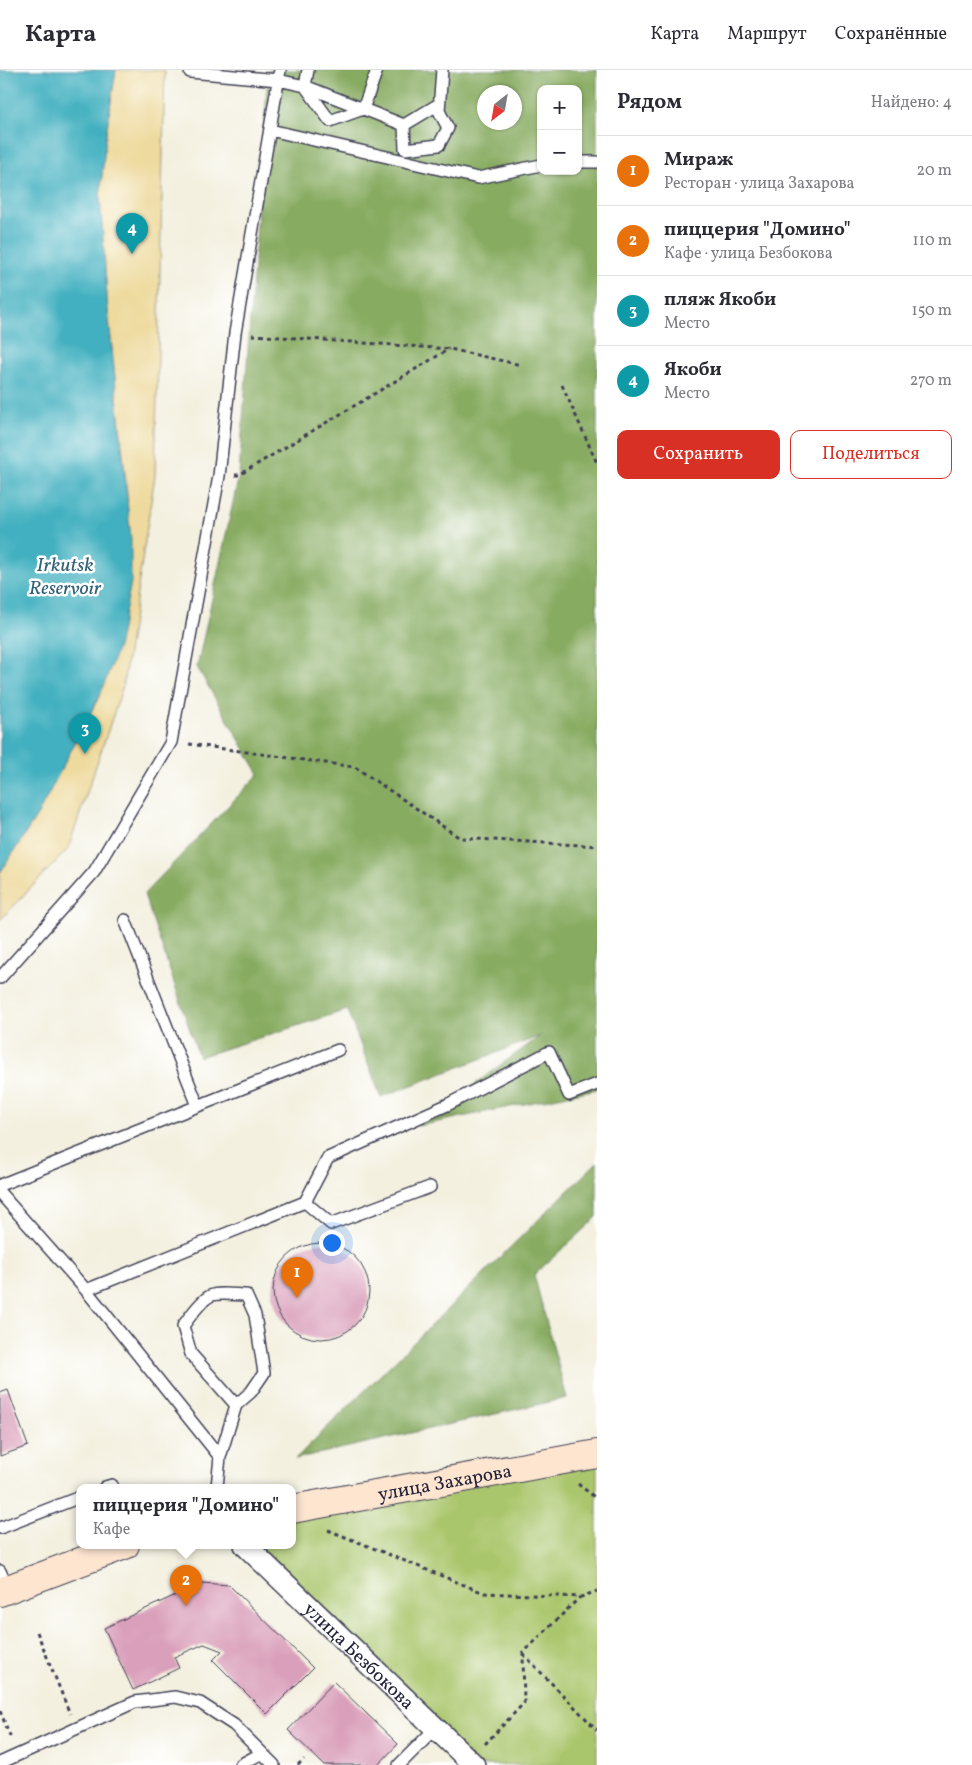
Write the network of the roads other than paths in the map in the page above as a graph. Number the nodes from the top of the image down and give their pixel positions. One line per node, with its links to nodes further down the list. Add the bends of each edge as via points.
1 (308, 70): 6 (lane)
2 (377, 70): 8 (lane)
3 (442, 70): 7 (lane)
4 (190, 72): 5 (lane)
5 (279, 75): 6 (lane); 10 (lane)
6 (305, 86): 8 (lane); 8 (lane, via 330,121)
7 (439, 104): 9 (lane); 9 (lane, via 448,128 439,146 405,149)
8 (363, 109): 9 (lane)
9 (404, 125)
10 (270, 130): 13 (lane, via 478,178); 15 (lane, via 235,333 219,476 171,742 94,872)
11 (582, 162): 12 (lane)
12 (597, 162)
13 (537, 166)
14 (125, 920): 18 (lane)
15 (0, 978)
16 (338, 1050): 18 (lane)
17 (597, 1084): 22 (lane, via 569,1095 549,1052 447,1105 328,1158)
18 (198, 1106): 19 (lane)
19 (0, 1185)
20 (430, 1187): 22 (lane, via 332,1224)
21 (0, 1193): 23 (lane)
22 (305, 1202): 23 (lane)
23 (86, 1290): 26 (lane)
24 (236, 1405): 24 (lane, via 251,1392 264,1373 255,1315 246,1296 210,1296 183,1326 191,1354); 26 (lane)
25 (597, 1454): 29 (main road, улица Захарова)
26 (220, 1457): 27 (lane)
27 (217, 1484)
28 (76, 1499): 30 (lane)
29 (296, 1508)
30 (0, 1528)
31 (112, 1549): 33 (main road)
32 (248, 1549): 34 (street, улица Безбокова)
33 (3, 1584)
34 (435, 1728): 39 (lane); 40 (street, улица Безбокова)
35 (262, 1753): 36 (lane, via 234,1725 200,1703 176,1697 135,1702); 37 (lane); 38 (lane)
36 (0, 1763)
37 (240, 1765)
38 (274, 1765)
39 (399, 1765)
40 (474, 1765)

